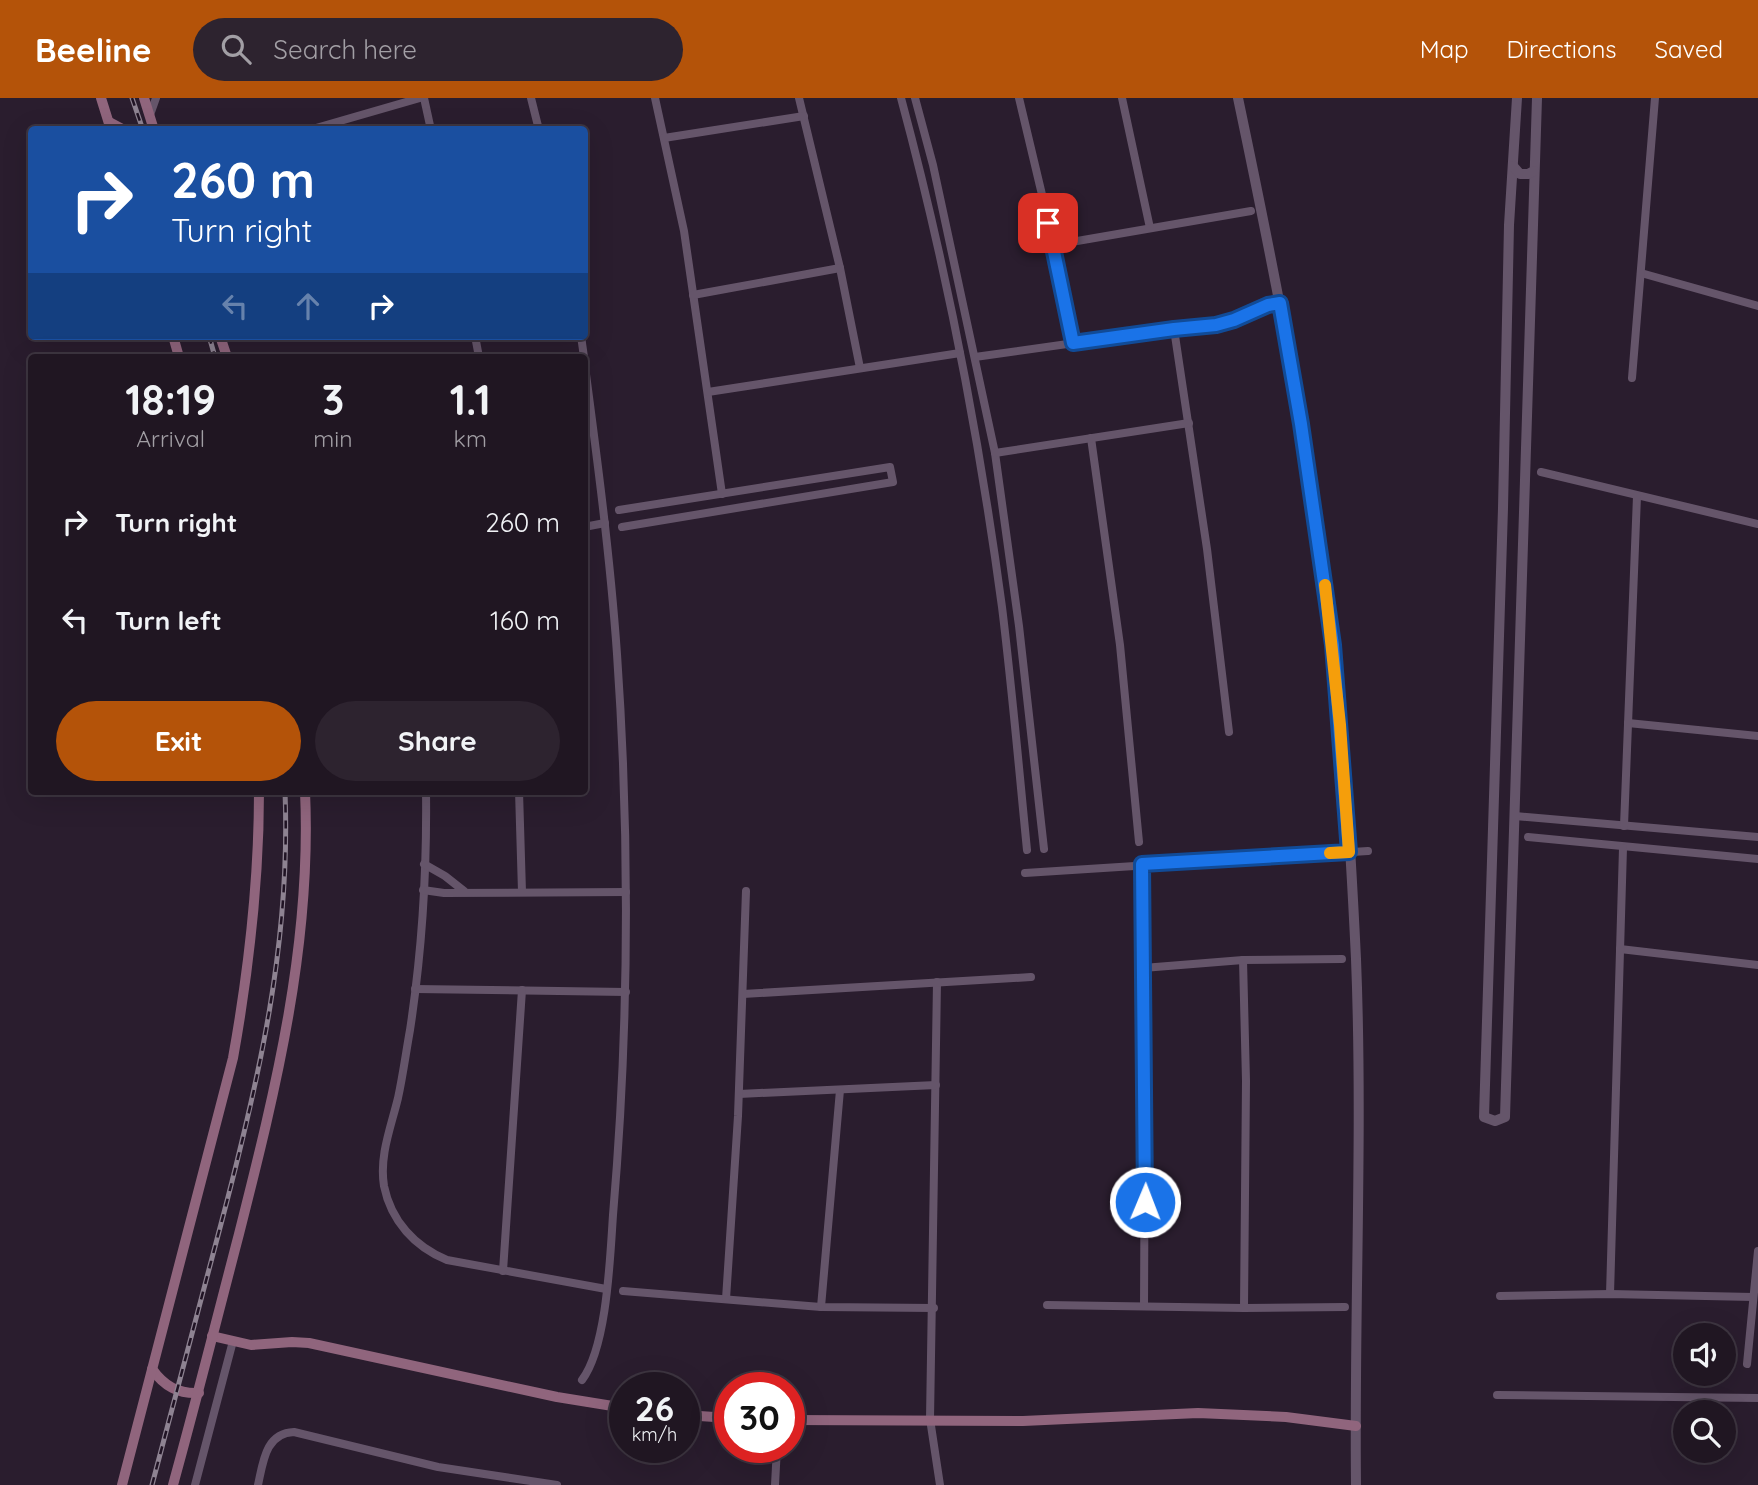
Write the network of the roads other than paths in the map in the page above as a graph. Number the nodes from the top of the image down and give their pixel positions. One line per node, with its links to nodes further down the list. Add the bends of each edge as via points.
1 (101, 98): 18 (main road)
2 (144, 98): 17 (main road)
3 (156, 98): 17 (street)
4 (422, 98): 19 (street); 20 (street)
5 (531, 98): 21 (street)
6 (654, 98): 22 (street)
7 (799, 98): 16 (street)
8 (901, 98): 37 (street)
9 (915, 98): 38 (street)
10 (1019, 98): 29 (street)
11 (1122, 98): 28 (street)
12 (1238, 98): 33 (street)
13 (1517, 98): 23 (street)
14 (1537, 98): 24 (street)
15 (1655, 98): 31 (street)
16 (804, 116): 22 (street); 30 (street)
17 (151, 125)
18 (110, 126)
19 (323, 126)
20 (430, 126)
21 (538, 126)
22 (664, 138): 32 (street)
23 (1513, 166): 24 (street, via 1520,174); 26 (street)
24 (1534, 171): 25 (street)
25 (1534, 190): 26 (street, via 1522,185); 57 (street)
26 (1511, 191): 56 (street)
27 (1251, 211): 28 (street)
28 (1150, 228): 29 (street)
29 (1054, 245): 36 (street)
30 (840, 268): 32 (street); 39 (street)
31 (1641, 273): 34 (street); 40 (street)
32 (693, 295): 41 (street)
33 (1280, 303): 35 (street, via 1226,323); 76 (street, via 1331,632)
34 (1758, 306)
35 (1174, 329): 36 (street); 42 (street)
36 (1073, 343): 38 (street)
37 (960, 353): 39 (street); 66 (street, via 1002,606)
38 (975, 357): 45 (street)
39 (860, 368): 41 (street)
40 (1632, 378)
41 (708, 392): 47 (street)
42 (1189, 423): 44 (street); 59 (street)
43 (589, 425): 52 (street)
44 (1091, 438): 45 (street); 71 (street, via 1120,645)
45 (995, 453): 65 (street)
46 (1541, 472): 48 (street)
47 (722, 494): 49 (street); 51 (street, via 890,467 893,482)
48 (1637, 496): 53 (street); 58 (street)
49 (669, 502): 50 (street); 51 (street)
50 (620, 510)
51 (672, 518): 55 (street)
52 (605, 523): 54 (street); 85 (street, via 621,721)
53 (1758, 524)
54 (588, 526)
55 (622, 527)
56 (1496, 716): 57 (street, via 1507,720); 67 (street, via 1484,1118 1495,1121 1505,1117)
57 (1518, 716): 67 (street)
58 (1628, 723): 60 (street); 68 (street)
59 (1229, 732)
60 (1758, 736)
61 (259, 795): 117 (main road, via 255,914 235,1046)
62 (305, 795): 114 (main road, via 306,866 299,958 271,1109)
63 (426, 795): 78 (street)
64 (519, 795): 84 (street)
65 (1039, 802): 66 (street); 73 (street)
66 (1022, 803): 74 (street)
67 (1515, 816): 68 (street)
68 (1624, 826): 70 (street)
69 (1528, 837): 72 (street)
70 (1758, 837)
71 (1139, 842)
72 (1623, 848): 77 (street); 86 (street)
73 (1044, 849)
74 (1027, 850)
75 (1368, 851): 76 (street)
76 (1349, 852): 79 (street); 125 (street, via 1359,1079)
77 (1758, 859)
78 (424, 864): 81 (street); 82 (street)
79 (1142, 864): 80 (street); 90 (street)
80 (1025, 873)
81 (423, 890): 82 (street); 93 (street)
82 (464, 891): 84 (street)
83 (746, 891): 96 (street)
84 (522, 892): 85 (street)
85 (626, 892): 95 (street)
86 (1620, 949): 89 (street); 104 (street)
87 (1342, 959): 88 (street)
88 (1243, 960): 90 (street); 113 (street)
89 (1758, 965)
90 (1143, 968): 109 (street)
91 (1031, 976): 92 (street)
92 (937, 982): 96 (street); 97 (street)
93 (415, 989): 94 (street); 101 (street, via 405,1062 383,1156 388,1200 404,1229 427,1250 457,1263)
94 (522, 990): 95 (street); 101 (street)
95 (626, 992): 102 (street)
96 (743, 994): 99 (street)
97 (936, 1085): 98 (street); 112 (street)
98 (839, 1090): 99 (street); 110 (street)
99 (739, 1094): 107 (street)
100 (1758, 1251): 106 (street)
101 (503, 1271): 102 (street)
102 (606, 1289): 118 (street, via 599,1342)
103 (623, 1291): 107 (street)
104 (1610, 1294): 105 (street); 106 (street)
105 (1500, 1296)
106 (1753, 1297): 116 (street)
107 (726, 1299): 110 (street)
108 (1047, 1305): 109 (street)
109 (1143, 1306): 113 (street)
110 (821, 1307): 112 (street)
111 (1345, 1307): 113 (street)
112 (934, 1308): 124 (street)
113 (1244, 1308)
114 (212, 1336): 115 (main road); 119 (main road)
115 (233, 1341): 122 (main road, via 309,1343); 129 (street)
116 (1747, 1364)
117 (152, 1369): 119 (main road, via 176,1390); 127 (main road)
118 (582, 1380)
119 (199, 1393): 128 (main road)
120 (1497, 1395): 121 (street)
121 (1758, 1398)
122 (609, 1405)
123 (805, 1419): 124 (main road)
124 (930, 1419): 125 (main road, via 1059,1420 1198,1413); 133 (street)
125 (1356, 1426): 134 (street)
126 (776, 1463): 132 (street)
127 (122, 1485)
128 (173, 1485)
129 (195, 1485)
130 (258, 1485): 131 (street, via 270,1444 294,1432 438,1467)
131 (556, 1485)
132 (775, 1485)
133 (940, 1485)
134 (1356, 1485)

